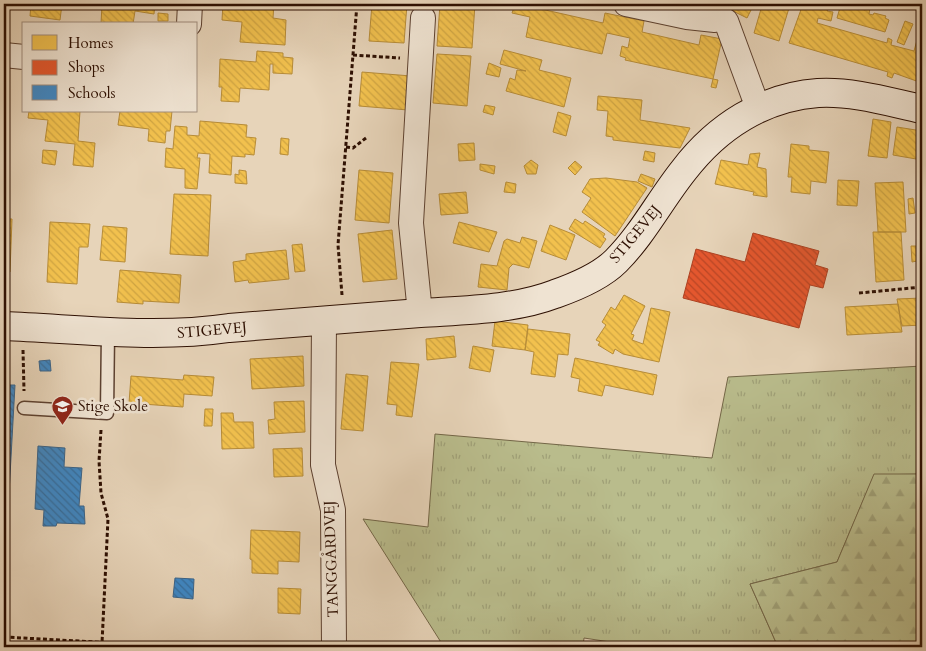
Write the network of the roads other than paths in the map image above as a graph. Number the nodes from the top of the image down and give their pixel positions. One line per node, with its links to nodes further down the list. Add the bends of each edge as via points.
1 (190, 4): 6 (street)
2 (626, 4): 5 (street, via 687,17)
3 (695, 4): 5 (street)
4 (423, 18): 11 (street, via 411,223)
5 (726, 21): 9 (street)
6 (189, 22)
7 (4, 55): 8 (street)
8 (22, 57)
9 (758, 108): 10 (street, STIGEVEJ, via 788,98 819,93 851,95); 11 (street, STIGEVEJ, via 710,141 684,170 615,262 584,281 554,295 519,304)
10 (922, 109)
11 (420, 313): 12 (street, STIGEVEJ)
12 (334, 320): 14 (street, STIGEVEJ, via 196,333); 16 (street, TANGGÅRDVEJ, via 323,465 333,510)
13 (14, 326): 14 (street, STIGEVEJ)
14 (108, 332): 15 (lane, via 107,413)
15 (24, 408)
16 (334, 647)

